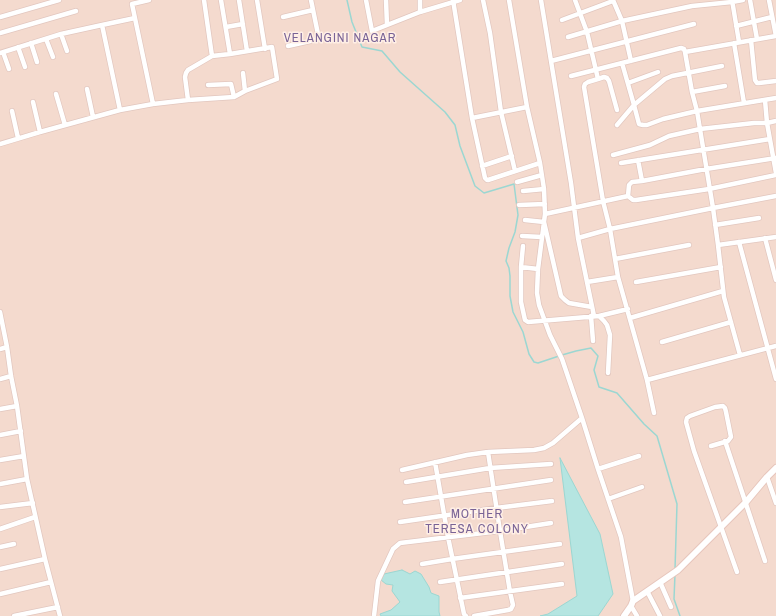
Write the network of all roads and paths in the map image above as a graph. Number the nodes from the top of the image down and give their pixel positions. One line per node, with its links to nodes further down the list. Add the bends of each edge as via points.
1 (59, 0): 26 (street)
2 (149, 0): 29 (street, via 132,4)
3 (204, 0): 60 (street)
4 (221, 0): 38 (street)
5 (239, 0): 34 (street)
6 (257, 0): 53 (street)
7 (311, 0): 22 (street)
8 (366, 0): 36 (street, via 372,32)
9 (386, 0): 36 (street)
10 (420, 0): 24 (street)
11 (460, 0): 20 (street)
12 (483, 0): 96 (street)
13 (509, 0): 91 (street)
14 (541, 0): 64 (street)
15 (574, 0): 25 (street)
16 (613, 0): 25 (street); 31 (street)
17 (743, 0): 21 (street)
18 (750, 0): 32 (street)
19 (769, 0): 28 (street)
20 (453, 1): 24 (street); 98 (street)
21 (732, 1): 31 (street, via 692,6); 37 (street)
22 (313, 10): 27 (street); 51 (street, via 319,39)
23 (76, 11): 40 (street)
24 (420, 12): 36 (street)
25 (580, 14): 30 (street); 39 (street)
26 (0, 17)
27 (283, 17)
28 (772, 17): 32 (street); 42 (street)
29 (135, 18): 33 (street); 89 (street)
30 (562, 20)
31 (622, 21): 39 (street); 48 (street)
32 (754, 22): 37 (street); 45 (street)
33 (102, 24): 41 (street); 92 (street)
34 (243, 24): 38 (street); 57 (street)
35 (694, 24): 48 (street)
36 (386, 25)
37 (736, 26): 50 (street)
38 (226, 27): 59 (street)
39 (587, 32): 43 (street); 55 (street)
40 (0, 33)
41 (61, 34): 44 (street); 54 (street)
42 (776, 36): 45 (street); 46 (street)
43 (568, 37)
44 (46, 39): 49 (street); 61 (street)
45 (757, 39): 47 (street)
46 (776, 39)
47 (750, 40): 50 (street); 75 (street, via 757,82)
48 (626, 42): 55 (street); 62 (street)
49 (30, 43): 52 (street); 63 (street)
50 (737, 43): 58 (street); 88 (street)
51 (288, 46)
52 (18, 47): 56 (street); 67 (street)
53 (265, 49): 57 (street); 80 (street, via 272,47 278,79)
54 (67, 51)
55 (591, 51): 64 (street); 69 (street)
56 (1, 52): 68 (street)
57 (247, 52): 59 (street)
58 (686, 52): 62 (street, via 681,48); 71 (street)
59 (230, 54): 60 (street)
60 (212, 56): 85 (street, via 186,73)
61 (52, 57)
62 (631, 61): 65 (street)
63 (38, 62)
64 (551, 62): 130 (street)
65 (622, 64): 69 (street); 76 (street)
66 (722, 66): 71 (street)
67 (25, 67)
68 (9, 69)
69 (596, 70): 73 (street); 74 (street)
70 (658, 72): 76 (street)
71 (689, 72): 81 (street); 90 (street, via 668,77)
72 (243, 73): 80 (street)
73 (571, 76)
74 (598, 79): 93 (street, via 604,77 609,81); 127 (street, via 588,82 584,87)
75 (776, 81)
76 (628, 83): 90 (street)
77 (208, 85): 83 (street, via 231,84)
78 (725, 86): 81 (street)
79 (86, 89): 97 (street)
80 (245, 91): 83 (street)
81 (692, 92): 95 (street)
82 (56, 94): 101 (street)
83 (234, 97): 85 (street)
84 (776, 98): 86 (street)
85 (188, 100): 89 (street)
86 (765, 100): 88 (street); 100 (street)
87 (33, 102): 104 (street)
88 (744, 103): 95 (street)
89 (153, 104): 92 (street)
90 (634, 104): 95 (street, via 638,122 643,126); 102 (street)
91 (527, 107): 96 (street); 113 (street)
92 (120, 110): 97 (street)
93 (617, 110)
94 (12, 111): 105 (street)
95 (697, 111): 103 (street)
96 (502, 112): 98 (street); 110 (street)
97 (93, 117): 101 (street)
98 (472, 118): 115 (street)
99 (776, 121): 100 (street)
100 (767, 123): 103 (street); 106 (street)
101 (65, 125): 104 (street)
102 (617, 125)
103 (700, 129): 108 (street); 109 (street, via 669,136 650,145)
104 (40, 132): 105 (street)
105 (18, 138): 107 (street)
106 (770, 139): 108 (street); 111 (street)
107 (0, 144)
108 (702, 149): 112 (street); 116 (street)
109 (613, 155)
110 (512, 156): 115 (street); 117 (street)
111 (775, 158): 116 (street); 118 (street)
112 (638, 160): 114 (street); 120 (street)
113 (540, 163): 117 (street); 119 (street)
114 (621, 163)
115 (482, 166): 117 (street, via 487,180)
116 (706, 169): 120 (street); 123 (street)
117 (515, 171)
118 (776, 174): 123 (street)
119 (542, 175): 121 (street); 122 (street)
120 (642, 181): 125 (street, via 630,183)
121 (517, 182)
122 (544, 189): 124 (street); 128 (street)
123 (709, 189): 125 (street, via 636,200); 131 (street)
124 (523, 191)
125 (628, 196): 127 (street)
126 (776, 196): 131 (street)
127 (603, 201): 130 (street); 137 (street)
128 (545, 204): 129 (street); 132 (street)
129 (519, 205)
130 (574, 207): 132 (street); 141 (street)
131 (713, 208): 136 (street); 137 (street)
132 (545, 214): 135 (street)
133 (759, 218): 136 (street)
134 (525, 220): 135 (street)
135 (544, 222): 139 (street); 156 (street, via 561,296 569,303)
136 (715, 224): 146 (street)
137 (610, 229): 141 (street); 147 (street)
138 (522, 236): 139 (street)
139 (542, 237): 150 (street)
140 (776, 237): 142 (street)
141 (578, 238): 153 (street)
142 (765, 238): 143 (street); 152 (street)
143 (739, 242): 146 (street); 168 (street)
144 (689, 245): 147 (street)
145 (523, 246): 148 (street)
146 (718, 246): 149 (street)
147 (615, 260): 151 (street)
148 (521, 267): 150 (street); 161 (street, via 521,302 525,320)
149 (721, 267): 154 (street); 155 (street)
150 (538, 269): 161 (street, via 538,299)
151 (618, 277): 153 (street); 157 (street)
152 (776, 280)
153 (587, 282): 156 (street)
154 (636, 282)
155 (723, 291): 160 (street); 162 (street)
156 (592, 307): 159 (street)
157 (628, 309): 159 (street); 160 (street)
158 (0, 312): 163 (street)
159 (595, 316): 161 (street); 164 (street); 171 (street, via 604,321 610,335)
160 (630, 318): 175 (street)
161 (544, 320): 179 (street, via 562,359)
162 (731, 322): 165 (street); 170 (street)
163 (1, 324): 167 (street)
164 (593, 341)
165 (662, 342)
166 (776, 346): 168 (street)
167 (7, 347): 169 (street); 172 (street)
168 (768, 348): 170 (street); 174 (street)
169 (0, 349)
170 (740, 355): 175 (street)
171 (608, 373)
172 (11, 376): 173 (street); 176 (street)
173 (0, 379)
174 (776, 379)
175 (647, 380): 178 (street)
176 (17, 406): 177 (street); 180 (street)
177 (0, 409)
178 (654, 413)
179 (582, 418): 184 (street, via 544,448); 192 (street)
180 (21, 431): 181 (street); 185 (street)
181 (0, 435)
182 (726, 441): 183 (street); 206 (street); 215 (street, via 731,436 723,406 687,418 694,451)
183 (711, 446)
184 (488, 452): 188 (street); 190 (street)
185 (24, 456): 187 (street); 196 (street)
186 (639, 456): 192 (street)
187 (0, 460)
188 (435, 462): 193 (street); 194 (street)
189 (550, 464): 190 (street)
190 (490, 468): 194 (street); 201 (street)
191 (776, 468): 195 (street)
192 (598, 469): 203 (street)
193 (402, 470)
194 (438, 477): 198 (street); 202 (street)
195 (767, 477): 206 (street); 208 (street)
196 (27, 479): 199 (street); 207 (street)
197 (550, 480): 201 (street)
198 (406, 482)
199 (0, 484)
200 (642, 487): 203 (street)
201 (493, 488): 202 (street); 210 (street)
202 (441, 496): 205 (street); 211 (street)
203 (608, 499): 240 (street, via 621,537)
204 (552, 501): 210 (street)
205 (405, 502)
206 (746, 502): 215 (street); 225 (street)
207 (33, 503): 209 (street); 212 (street)
208 (776, 503)
209 (0, 507)
210 (496, 508): 211 (street); 217 (street)
211 (444, 516): 213 (street); 218 (street)
212 (35, 517): 216 (street); 223 (street)
213 (400, 522)
214 (550, 523): 217 (street)
215 (721, 526): 230 (street); 234 (street, via 678,570)
216 (0, 529)
217 (500, 531): 218 (street); 222 (street)
218 (448, 537): 224 (street); 245 (street, via 400,543 393,549 378,581)
219 (14, 544): 221 (street)
220 (560, 544): 222 (street)
221 (0, 547)
222 (504, 552): 224 (street); 229 (street)
223 (45, 559): 228 (street); 232 (street)
224 (452, 559): 226 (street); 231 (street)
225 (765, 561)
226 (422, 564)
227 (562, 564): 229 (street)
228 (0, 569)
229 (507, 572): 231 (street); 237 (street)
230 (737, 572)
231 (456, 580): 233 (street); 239 (street)
232 (51, 582): 238 (street); 241 (street)
233 (440, 582)
234 (660, 582): 236 (street); 242 (street)
235 (562, 584): 237 (street)
236 (647, 591): 240 (street); 250 (street)
237 (510, 592): 239 (street); 247 (street, via 513,605 511,609)
238 (0, 594)
239 (460, 598): 246 (street)
240 (632, 603): 248 (street); 249 (street)
241 (58, 607): 243 (street); 244 (street)
242 (671, 607)
243 (14, 616)
244 (60, 616)
245 (374, 616)
246 (466, 616)
247 (474, 616)
248 (624, 616)
249 (637, 616)
250 (660, 616)

